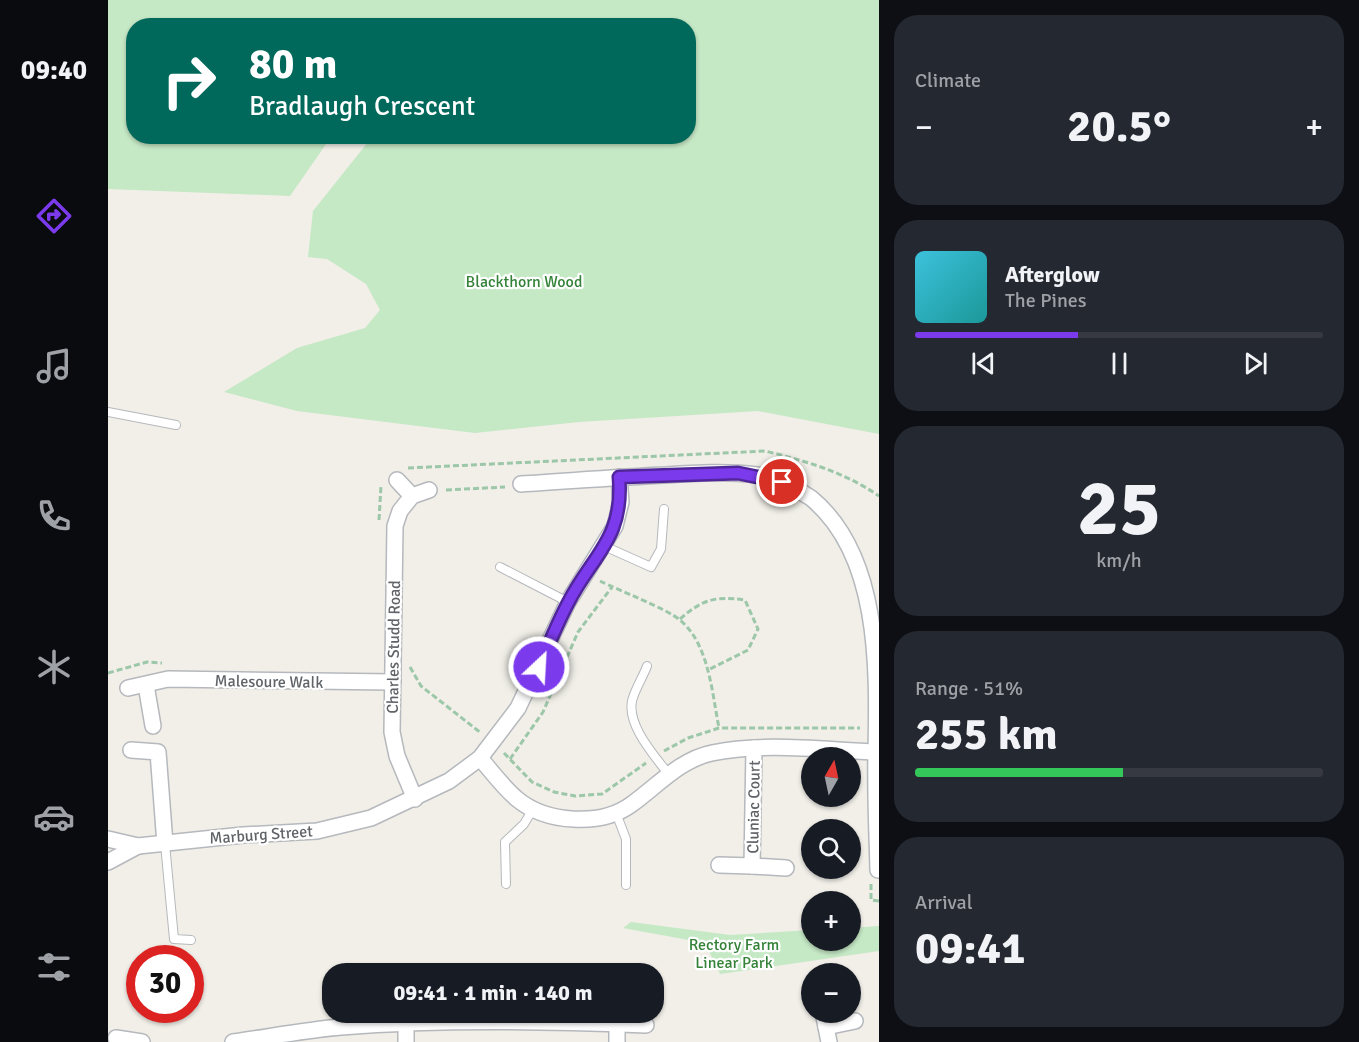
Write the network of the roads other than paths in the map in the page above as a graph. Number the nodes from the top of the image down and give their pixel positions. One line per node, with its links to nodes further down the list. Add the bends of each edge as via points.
1 (108, 412): 2 (lane)
2 (176, 425)
3 (395, 475): 7 (street)
4 (619, 477): 5 (street); 9 (street, Marburg Street, via 621,502 615,526); 19 (street, via 759,475 782,482 822,506 853,540 870,581 878,632)
5 (521, 484)
6 (429, 490): 7 (street)
7 (412, 496): 13 (street, Charles Studd Road, via 400,511 395,526)
8 (664, 509): 9 (lane, via 661,549 651,567)
9 (604, 546): 11 (street, Marburg Street)
10 (500, 567): 11 (lane)
11 (568, 602): 20 (street, Marburg Street, via 518,708)
12 (648, 666): 21 (lane, via 632,701 634,719)
13 (393, 682): 14 (street, Malesoure Walk, via 168,679); 22 (street, Charles Studd Road, via 394,744)
14 (146, 685): 15 (street, Malesoure Walk); 16 (street)
15 (129, 688)
16 (153, 726)
17 (754, 748): 19 (street); 21 (street, via 711,753); 30 (street, Cluniac Court)
18 (131, 750): 26 (street, via 158,752)
19 (876, 752): 32 (street)
20 (480, 758): 22 (street, Marburg Street); 23 (street, via 517,799)
21 (669, 774): 24 (street)
22 (415, 799): 26 (street, Marburg Street, via 371,818 317,831)
23 (533, 809): 24 (street, via 579,819); 33 (lane, via 506,842)
24 (616, 813): 34 (lane, via 626,839)
25 (108, 839): 27 (street, Marburg Street)
26 (165, 844): 27 (street, Marburg Street); 35 (lane, via 174,939)
27 (138, 846): 28 (street, Marburg Street)
28 (108, 862)
29 (719, 865): 30 (street, Cluniac Court)
30 (752, 866): 31 (street, Cluniac Court)
31 (786, 867)
32 (878, 870)
33 (506, 884)
34 (626, 885)
35 (191, 940)
36 (406, 1023): 38 (street); 42 (street, via 339,1027); 43 (street)
37 (825, 1023): 45 (street)
38 (617, 1024): 39 (street); 44 (street)
39 (646, 1025)
40 (116, 1038): 41 (street)
41 (142, 1042)
42 (233, 1042)
43 (406, 1042)
44 (617, 1042)
45 (829, 1042)

